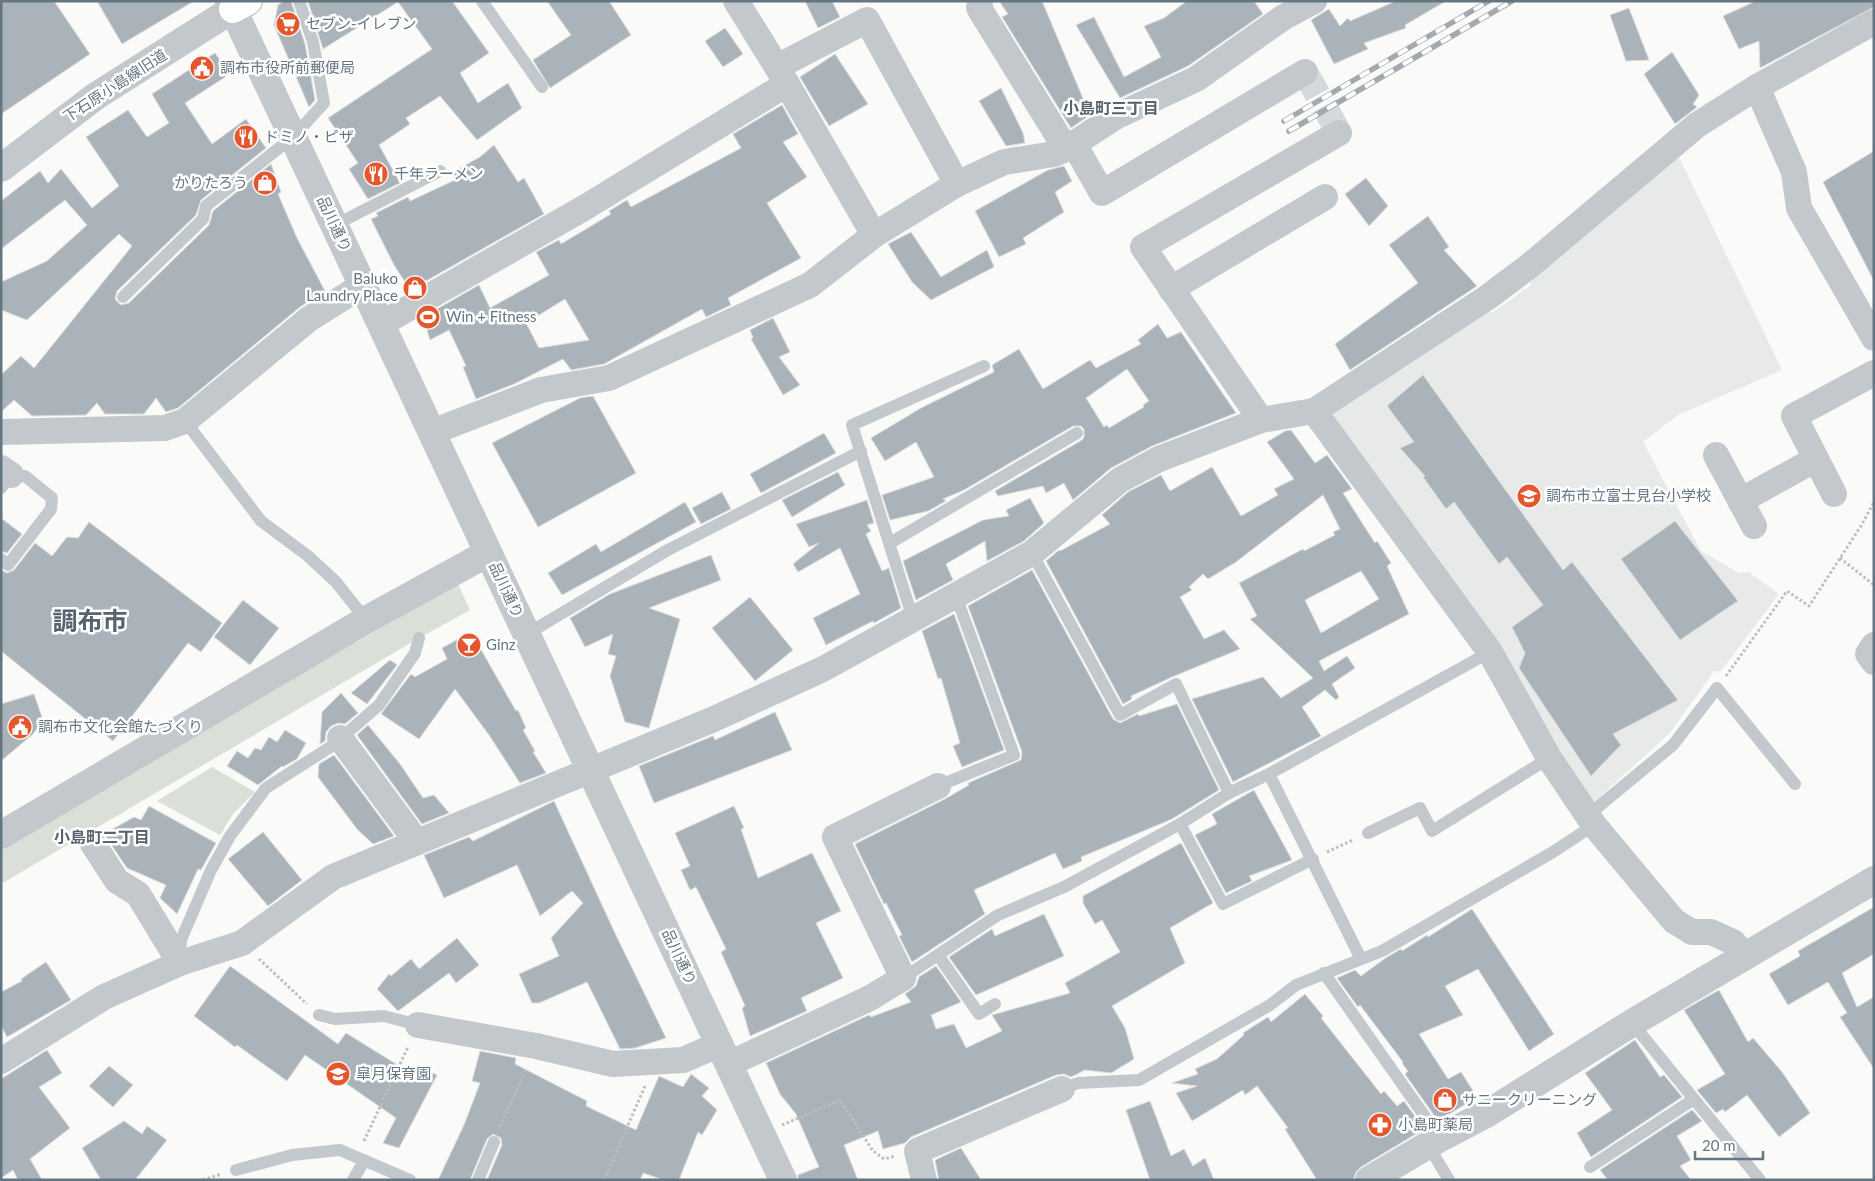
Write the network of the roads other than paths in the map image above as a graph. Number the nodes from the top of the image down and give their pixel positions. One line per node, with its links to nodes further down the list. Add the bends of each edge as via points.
1 (299, 1): 14 (lane, via 313,42 324,103)
2 (482, 1): 11 (lane)
3 (736, 1): 10 (street)
4 (980, 1): 15 (street, via 979,8)
5 (1314, 1): 7 (street)
6 (237, 4): 14 (street, 品川通り); 16 (street, 下石原小島線旧道, via 96,96)
7 (1278, 9): 15 (street, via 1196,79 1115,117)
8 (1874, 22): 12 (street)
9 (1305, 72): 15 (street, via 1102,193)
10 (782, 76): 18 (street, via 867,20); 21 (street); 25 (street, via 584,208)
11 (542, 87)
12 (1757, 87): 26 (street, via 1794,172 1800,208); 29 (street, via 1697,125 1488,297)
13 (1339, 133): 23 (street, via 1143,247)
14 (293, 137): 20 (street, 品川通り); 24 (lane, via 206,206 202,219)
15 (1070, 146): 18 (street, via 1054,154 1004,162)
16 (1, 168)
17 (440, 171): 20 (lane)
18 (957, 184): 21 (street)
19 (1325, 197): 23 (street)
20 (335, 225): 22 (street, 品川通り)
21 (874, 235): 33 (street, via 810,285 610,378 541,390)
22 (363, 285): 25 (street, 品川通り); 31 (street, via 309,320)
23 (1171, 289): 30 (street)
24 (123, 297)
25 (381, 324): 33 (street, 品川通り)
26 (1874, 338)
27 (984, 366): 35 (lane, via 852,425)
28 (1874, 373): 37 (street, via 1794,416)
29 (1314, 412): 30 (street); 52 (street)
30 (1261, 420): 44 (street, via 1159,459 1120,480)
31 (185, 421): 32 (street, via 165,428); 48 (lane, via 261,521 308,556 336,582)
32 (1, 432)
33 (432, 432): 43 (street, 品川通り)
34 (1077, 433): 42 (lane)
35 (861, 451): 42 (lane); 49 (lane, via 666,551)
36 (1716, 455): 40 (street)
37 (1816, 459): 39 (street); 40 (street)
38 (4, 477): 45 (lane, via 25,476 52,498 51,509 8,565)
39 (1834, 494)
40 (1740, 501): 41 (street)
41 (1754, 526)
42 (890, 543): 47 (lane)
43 (488, 552): 48 (street); 49 (street, 品川通り)
44 (1032, 553): 46 (street); 60 (lane, via 1120,715 1176,684)
45 (1, 559)
46 (956, 596): 47 (street); 59 (lane, via 1014,755)
47 (914, 619): 56 (street, via 804,677 714,719)
48 (366, 620): 64 (street)
49 (526, 634): 56 (street, 品川通り)
50 (419, 638): 54 (lane, via 415,653 379,705)
51 (1874, 645): 53 (street, via 1868,654)
52 (1490, 652): 55 (street); 57 (lane)
53 (1874, 662)
54 (340, 738): 65 (street); 72 (lane, via 266,788 230,836 181,940)
55 (1549, 758): 61 (street); 63 (lane, via 1432,831 1420,808)
56 (590, 770): 65 (street); 79 (street, 品川通り)
57 (1269, 774): 60 (lane); 67 (lane)
58 (1795, 784): 61 (lane, via 1717,688 1673,745)
59 (938, 786): 74 (street, via 835,837)
60 (1229, 793): 62 (lane)
61 (1590, 820): 70 (street, via 1674,921 1692,932 1710,932 1733,942); 71 (lane, via 1553,852 1382,951)
62 (1180, 824): 67 (lane, via 1223,904); 69 (lane, via 1064,887 998,915)
63 (1368, 833)
64 (1, 835)
65 (417, 842): 72 (street, via 333,877 242,944)
66 (93, 844): 72 (street, via 117,881 138,894)
67 (1313, 859): 71 (lane)
68 (1874, 880): 70 (street)
69 (938, 955): 74 (lane); 75 (lane, via 979,1014)
70 (1745, 956): 77 (street)
71 (1361, 959): 73 (lane)
72 (180, 963): 80 (street, via 104,997)
73 (1324, 974): 81 (lane, via 1296,985 1270,1005 1140,1080 1078,1083); 83 (lane)
74 (903, 978): 79 (street, via 870,998)
75 (995, 1004)
76 (318, 1015): 78 (lane, via 335,1018 384,1016)
77 (1632, 1023): 82 (lane); 83 (street, via 1488,1113)
78 (418, 1025): 79 (street, via 536,1046 613,1064)
79 (724, 1054): 91 (street, 品川通り)
80 (1, 1061)
81 (1062, 1089): 92 (street, via 917,1151)
82 (1694, 1099): 86 (lane); 95 (lane)
83 (1434, 1141): 93 (street); 94 (lane)
84 (494, 1142): 90 (lane)
85 (360, 1159): 87 (lane, via 340,1150 292,1154); 88 (lane); 89 (lane)
86 (1590, 1167)
87 (236, 1170)
88 (353, 1180)
89 (410, 1180)
90 (478, 1180)
91 (783, 1180)
92 (924, 1180)
93 (1369, 1180)
94 (1448, 1180)
95 (1760, 1180)

